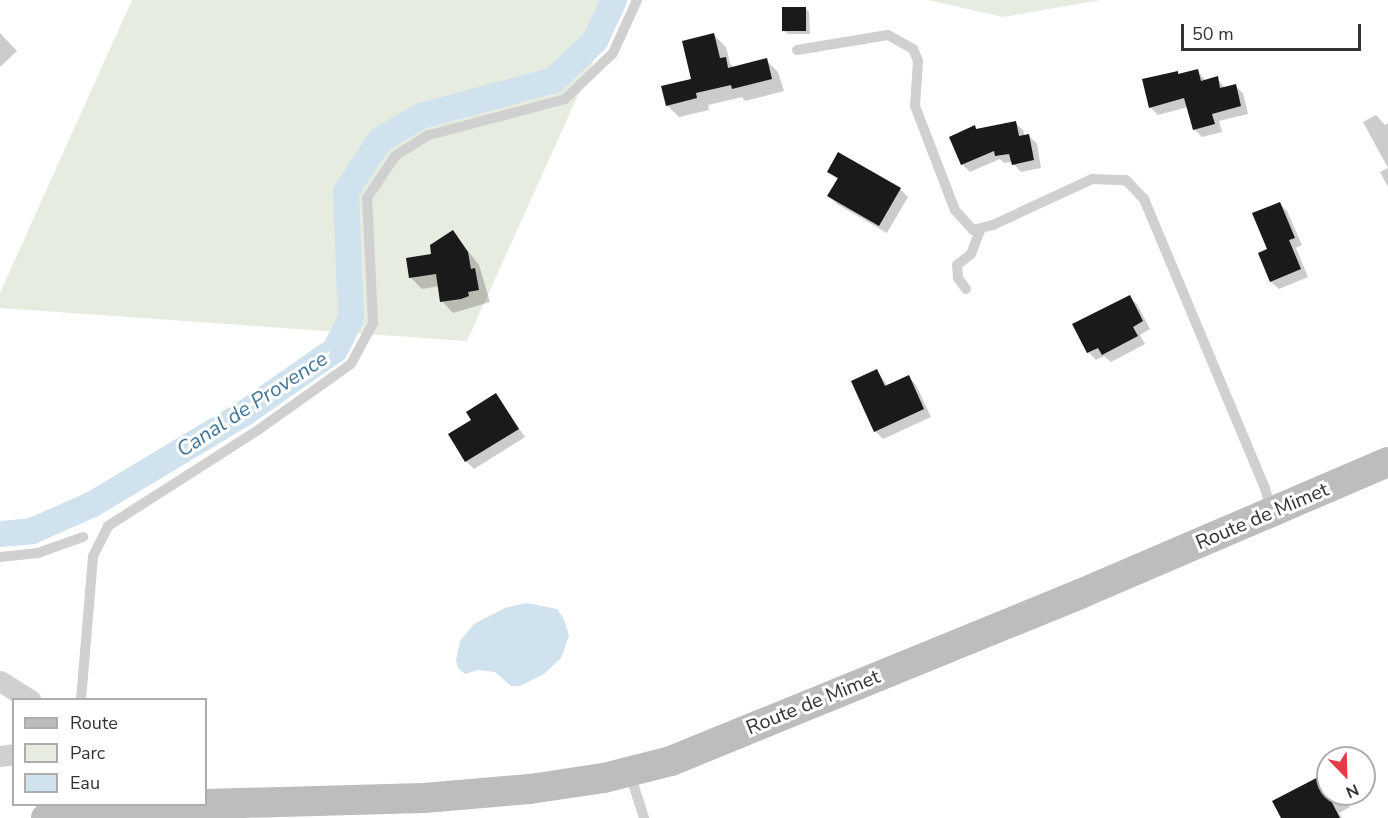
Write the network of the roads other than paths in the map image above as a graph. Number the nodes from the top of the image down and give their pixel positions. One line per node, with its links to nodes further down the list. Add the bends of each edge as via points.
1 (637, 0): 11 (lane, via 613,53 565,99 429,135 395,156 367,198 373,323 351,364 258,430 108,526 93,556)
2 (797, 50): 3 (lane, via 888,35 913,49 918,61 915,106 955,210 973,230)
3 (981, 228): 4 (lane, via 971,254 957,265 958,278); 6 (lane, via 1092,179 1126,180 1144,199 1265,488)
4 (966, 289)
5 (1388, 462): 6 (main road, Route de Mimet)
6 (1271, 512): 12 (main road, Route de Mimet, via 671,761)
7 (83, 537): 8 (lane, via 38,553)
8 (0, 557)
9 (0, 681): 10 (street)
10 (29, 698)
11 (81, 698)
12 (629, 771): 13 (main road, Route de Mimet, via 530,789 424,798); 16 (lane)
13 (207, 804)
14 (176, 806): 15 (main road)
15 (46, 818)
16 (644, 818)

